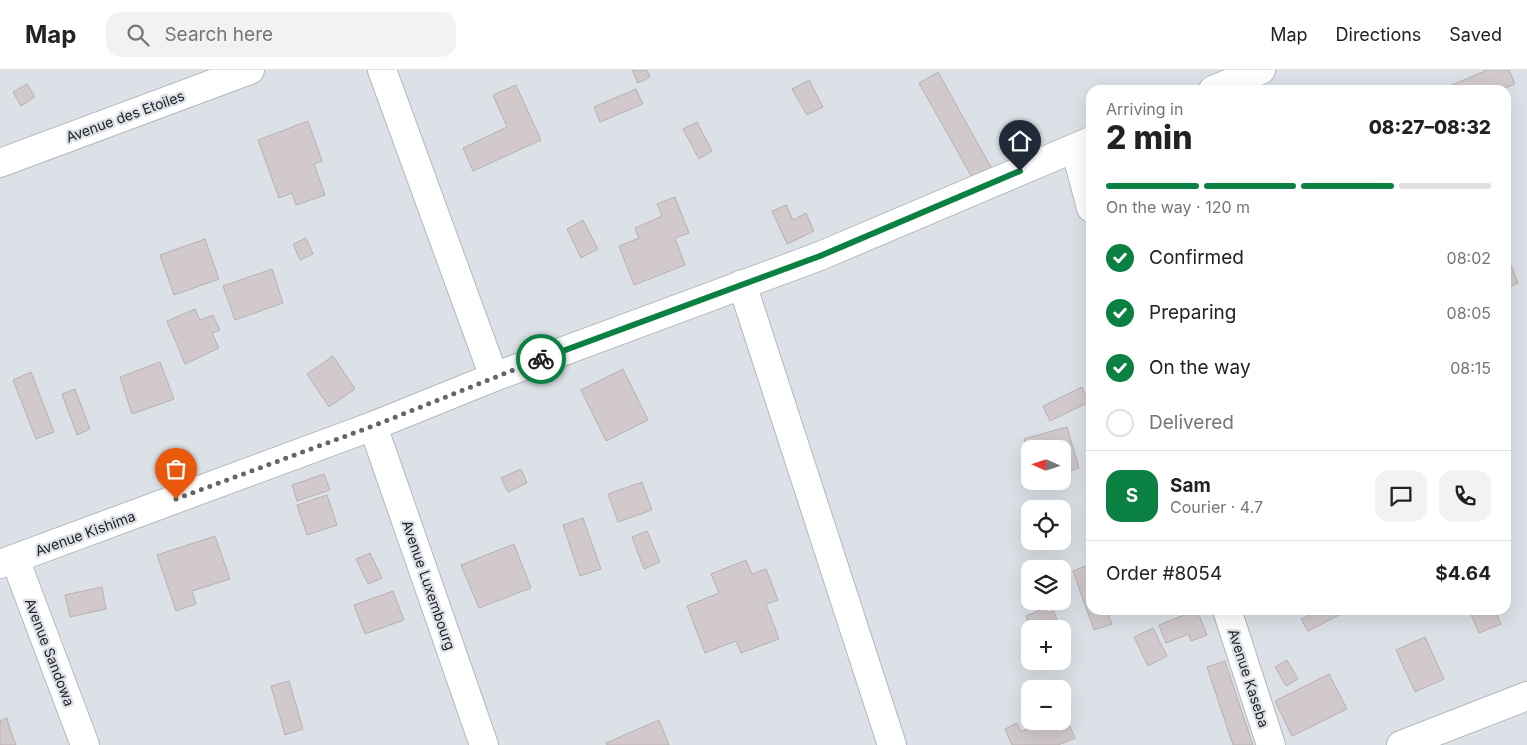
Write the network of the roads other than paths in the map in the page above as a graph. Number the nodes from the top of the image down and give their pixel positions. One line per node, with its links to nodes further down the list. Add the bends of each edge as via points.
1 (250, 70): 6 (street, Avenue des Etoiles)
2 (382, 70): 9 (street)
3 (1261, 70): 4 (street)
4 (1225, 85)
5 (1083, 145): 7 (street); 8 (street, Avenue Kishima, via 820,256)
6 (0, 163)
7 (1086, 169)
8 (742, 284): 9 (street, Avenue Kishima); 16 (street)
9 (494, 377): 10 (street, Avenue Kishima)
10 (373, 426): 11 (street, Avenue Kishima); 15 (street, Avenue Luxembourg)
11 (8, 562): 14 (street, Avenue Sandowa)
12 (1229, 615): 17 (street, Avenue Kaseba)
13 (1527, 696): 18 (street)
14 (85, 745)
15 (484, 745)
16 (892, 745)
17 (1271, 745)
18 (1401, 745)

